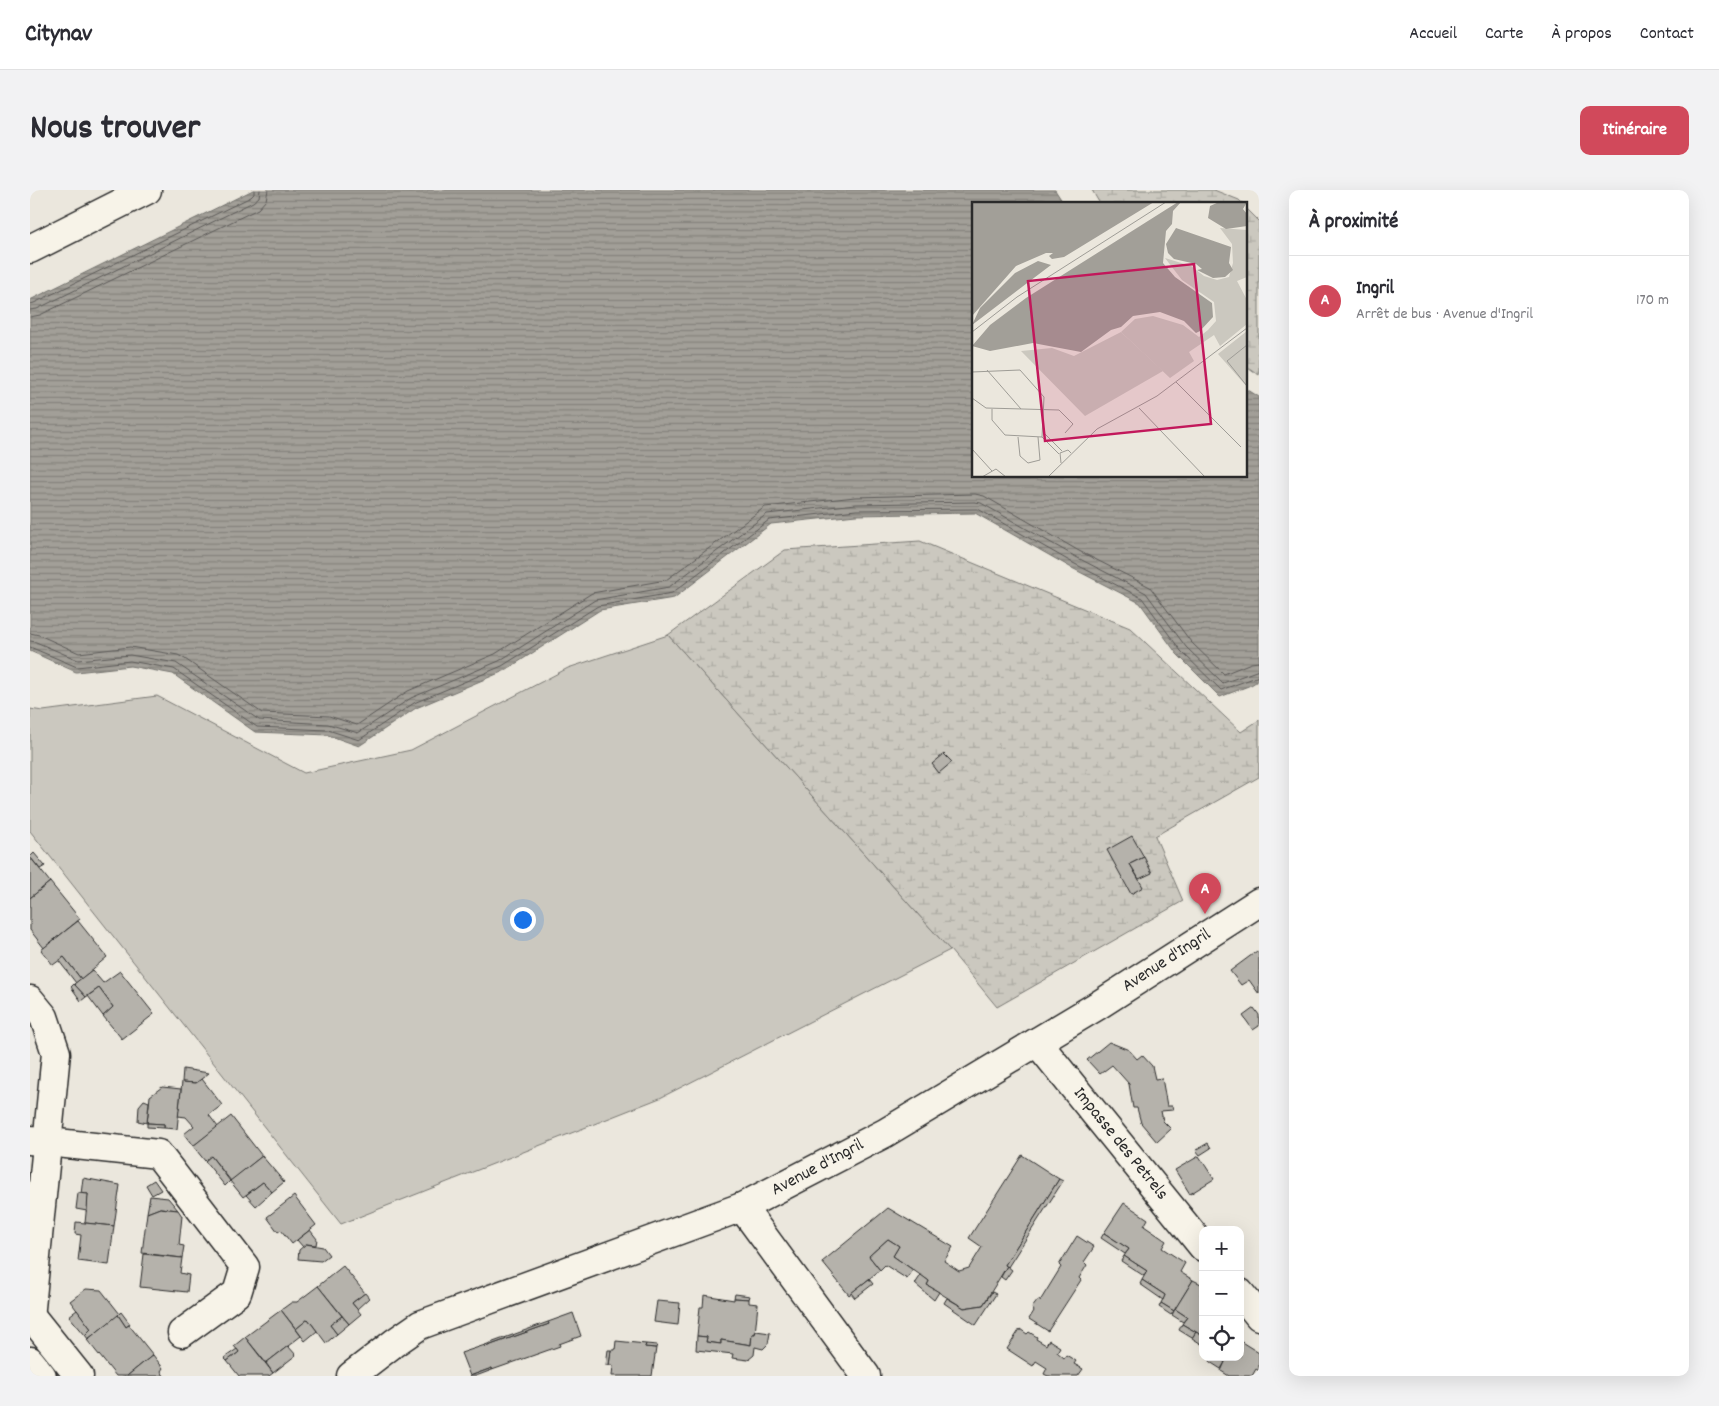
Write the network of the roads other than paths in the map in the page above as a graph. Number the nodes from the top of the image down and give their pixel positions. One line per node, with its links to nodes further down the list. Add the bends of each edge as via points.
1 (147, 190): 2 (street)
2 (30, 249)
3 (1259, 902): 5 (street, Avenue d'Ingril, via 1229,908 1097,1006)
4 (30, 1000): 6 (street, via 44,1018 56,1053)
5 (1037, 1042): 7 (street, Avenue d'Ingril, via 885,1133); 8 (street, Impasse des Petrels)
6 (39, 1141): 11 (street); 12 (street, via 158,1154 245,1267 238,1293)
7 (742, 1207): 16 (street, Avenue d'Ingril, via 420,1325); 17 (street)
8 (1199, 1242)
9 (1244, 1298): 10 (street)
10 (1259, 1316)
11 (31, 1317): 15 (street)
12 (182, 1333)
13 (30, 1361): 14 (street)
14 (42, 1376)
15 (79, 1376)
16 (351, 1376)
17 (866, 1376)

